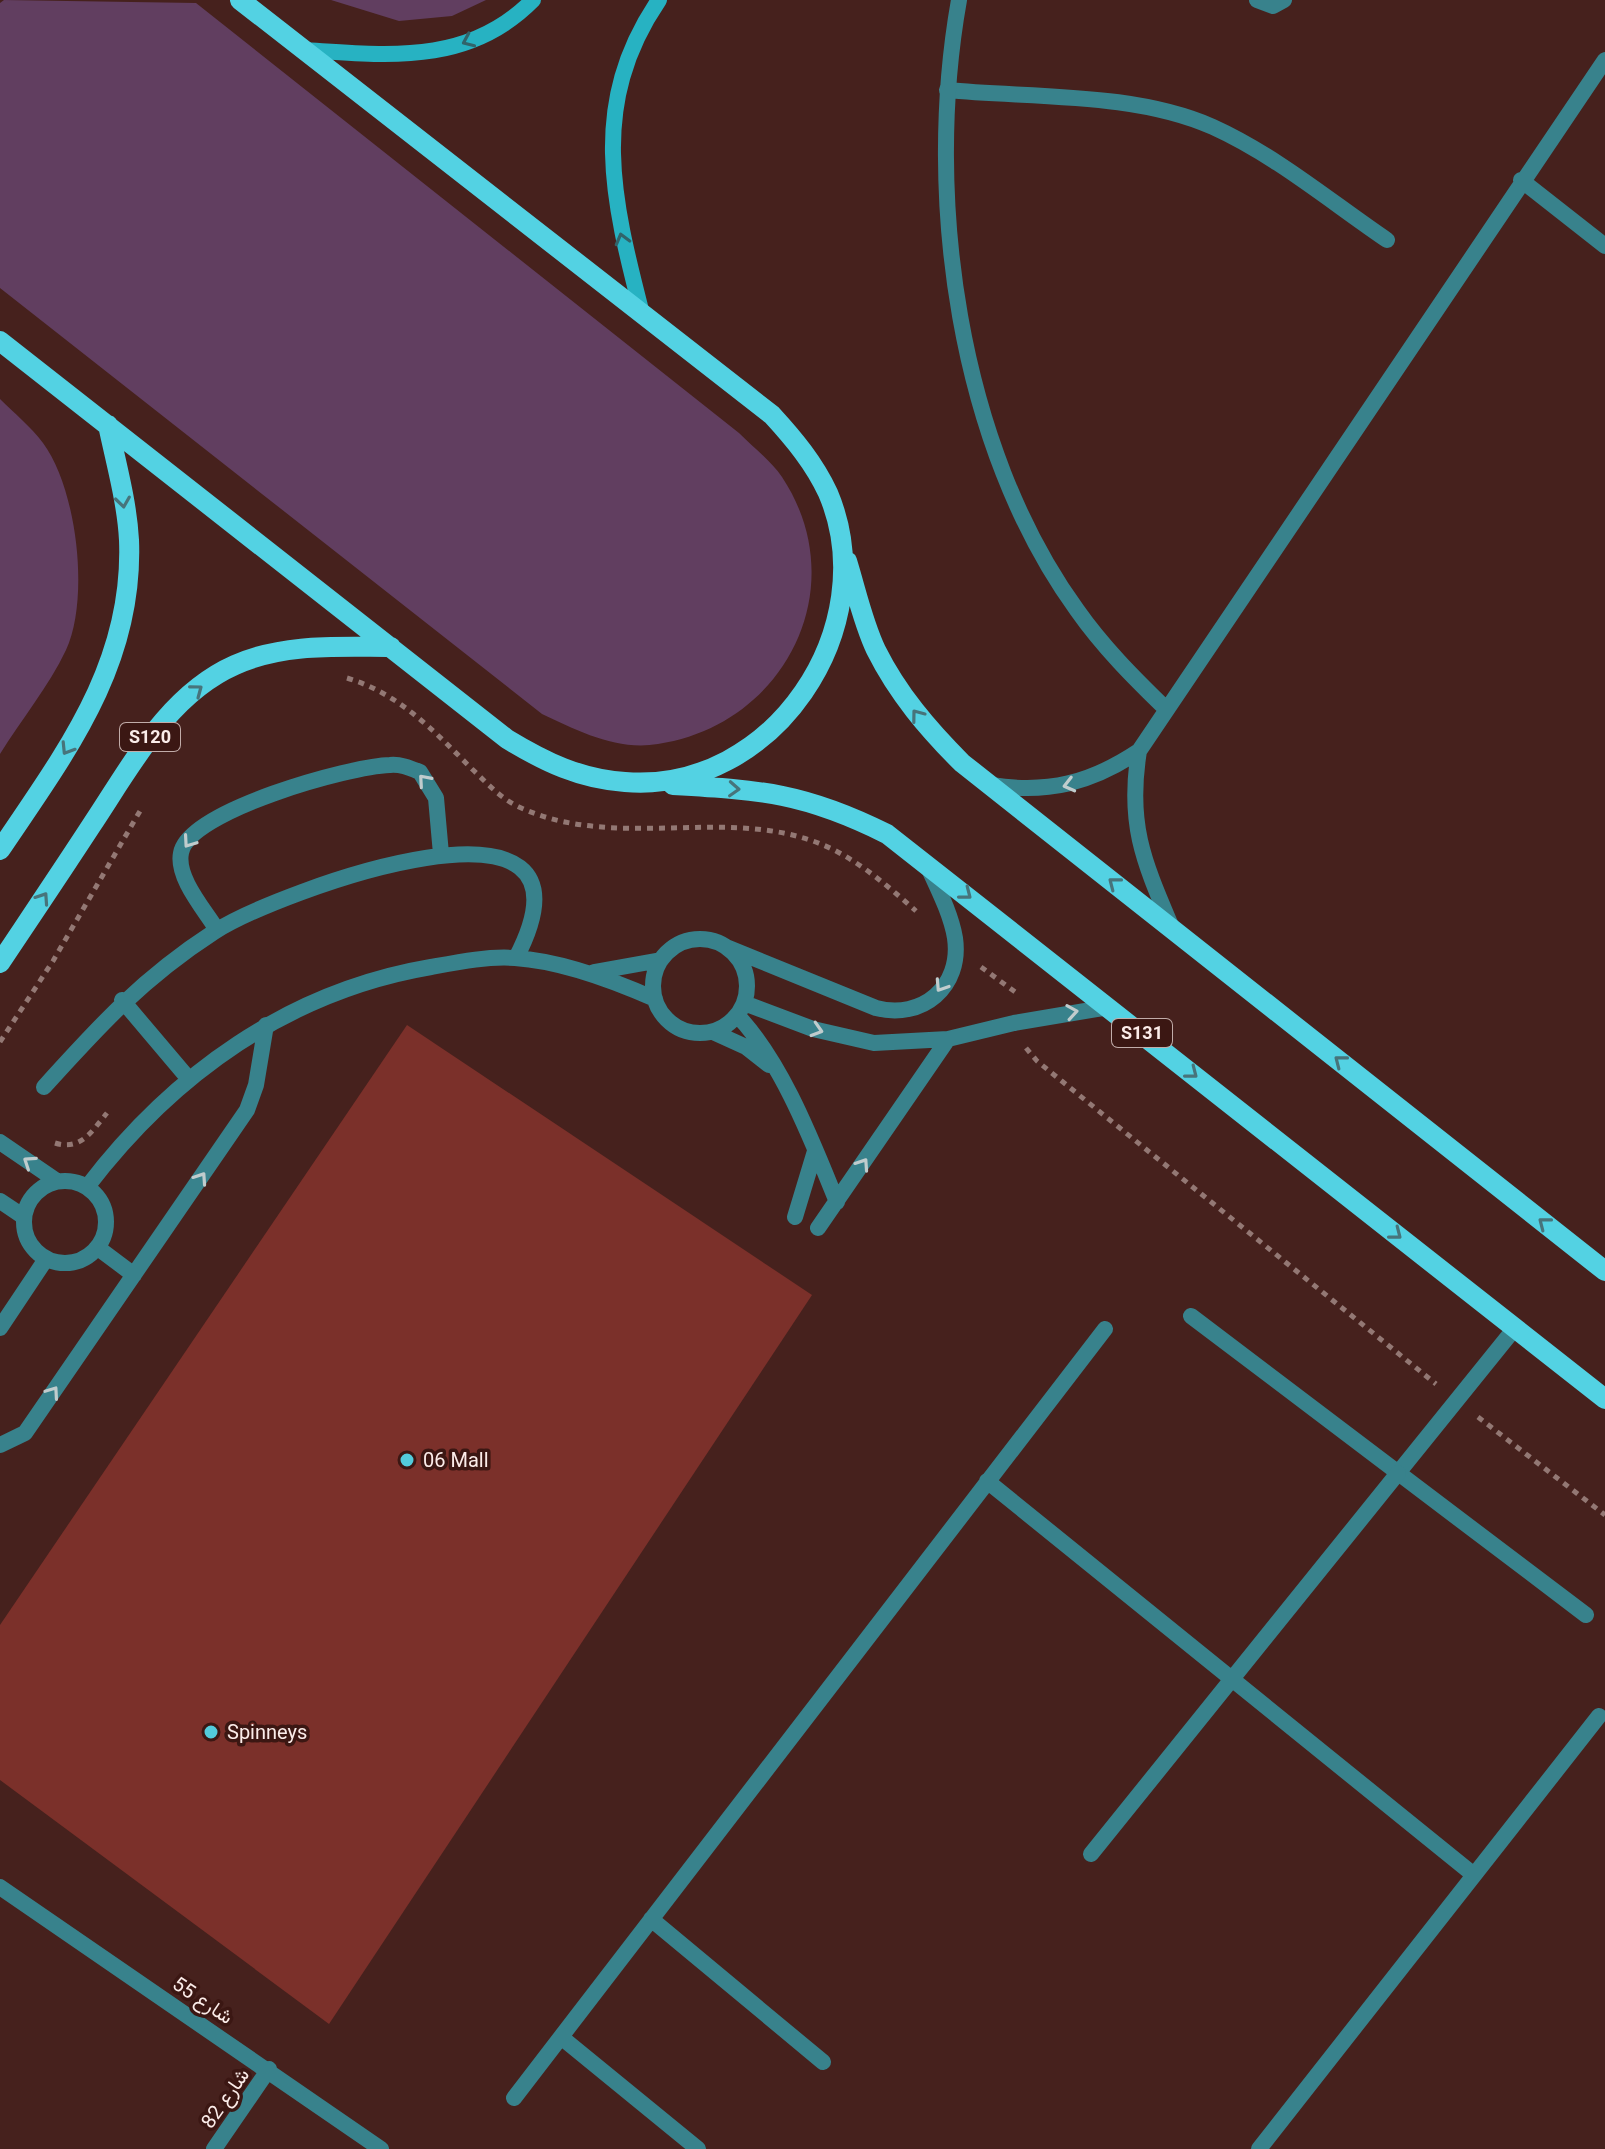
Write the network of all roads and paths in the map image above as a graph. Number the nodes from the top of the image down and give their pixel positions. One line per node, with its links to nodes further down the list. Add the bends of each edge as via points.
1 (240, 0): 7 (main road)
2 (533, 0): 7 (main road, one-way to 7, via 492,30 448,50 401,56)
3 (659, 0): 13 (main road, one-way to 3, via 614,195 613,127 621,76 641,27)
4 (959, 0): 9 (street)
5 (1257, 0): 6 (street, via 1273,6)
6 (1284, 0)
7 (303, 50): 13 (main road)
8 (1605, 60): 10 (street)
9 (947, 90): 11 (street, via 1133,104 1212,126); 18 (street, via 944,156 955,286 984,414 1034,540 1075,608 1116,661)
10 (1521, 180): 12 (street); 18 (street)
11 (1387, 240)
12 (1605, 246)
13 (642, 314): 16 (main road, via 772,415 805,451 828,495)
14 (0, 341): 15 (main road)
15 (108, 425): 17 (main road); 22 (main road, one-way to 22, via 129,539 127,594 116,649 82,724)
16 (841, 543): 20 (main road, via 842,603 824,662 790,712 744,751 688,775); 21 (main road, one-way to 16, via 925,726 896,687 875,647)
17 (391, 647): 20 (main road, via 507,739 545,762 586,777); 30 (main road, S120, one-way to 17, via 155,731 192,692 234,665 276,652)
18 (1166, 709): 19 (street)
19 (1139, 751): 21 (street, one-way to 21, via 1112,769 1052,789); 25 (street, via 1134,803 1141,855)
20 (629, 783): 24 (main road, S131, one-way to 24, via 800,797 887,834)
21 (990, 785): 25 (main road, one-way to 21)
22 (0, 850)
23 (441, 854): 26 (street, via 317,885); 26 (street, one-way to 26, via 436,798 420,772 390,765 348,771 292,789 238,808 187,840 181,865); 28 (street, via 494,855 526,873 534,891 533,910)
24 (925, 862): 27 (street, one-way to 27, via 956,948 943,987 913,1010 876,1008); 34 (main road, S131, one-way to 34)
25 (1172, 928): 55 (main road, one-way to 25)
26 (217, 930): 33 (street)
27 (726, 947): 29 (street, via 698,939 683,942); 35 (street, via 744,972)
28 (516, 958): 31 (street); 36 (street, via 451,963 374,980)
29 (661, 960): 31 (street); 32 (street)
30 (0, 963)
31 (584, 973): 32 (street)
32 (655, 999): 37 (street, via 659,1011 677,1028)
33 (122, 1000): 40 (street); 41 (street)
34 (1109, 1007): 38 (street, one-way to 34); 59 (main road, S131, one-way to 59)
35 (740, 1009): 37 (street); 38 (street, one-way to 38, via 874,1043); 39 (street)
36 (266, 1025): 40 (street); 56 (street, one-way to 36, via 247,1110)
37 (713, 1032): 39 (street, via 746,1047)
38 (948, 1039): 49 (street, one-way to 38)
39 (773, 1069): 45 (street)
40 (188, 1078): 47 (street, via 117,1147)
41 (44, 1087)
42 (107, 1113): 43 (path, via 77,1144 67,1147)
43 (50, 1141)
44 (0, 1142): 46 (street, one-way to 44)
45 (815, 1150): 49 (street); 51 (street)
46 (57, 1181): 47 (street); 50 (street, via 35,1194)
47 (87, 1187): 53 (street, via 106,1215)
48 (0, 1201): 50 (street)
49 (837, 1202): 52 (street)
50 (24, 1217): 54 (street, via 25,1234)
51 (795, 1217)
52 (818, 1228)
53 (98, 1248): 54 (street, via 74,1263); 56 (street)
54 (46, 1259): 58 (street)
55 (1605, 1271)
56 (134, 1275): 62 (street, one-way to 56, via 25,1433)
57 (1191, 1316): 63 (street)
58 (0, 1328)
59 (1515, 1328): 61 (main road, S131); 63 (street)
60 (1105, 1329): 64 (street)
61 (1605, 1399)
62 (0, 1445)
63 (1398, 1473): 65 (street); 66 (street)
64 (987, 1481): 66 (street); 71 (street)
65 (1586, 1615)
66 (1233, 1678): 68 (street); 69 (street)
67 (1599, 1716): 69 (street)
68 (1091, 1854)
69 (1474, 1875): 79 (street)
70 (0, 1887): 74 (street, شارع 55)
71 (651, 1919): 72 (street); 73 (street)
72 (561, 2037): 75 (street); 78 (street)
73 (823, 2062)
74 (269, 2069): 76 (street, شارع 82); 77 (street, شارع 55)
75 (514, 2098)
76 (214, 2149)
77 (381, 2149)
78 (698, 2149)
79 (1259, 2149)

